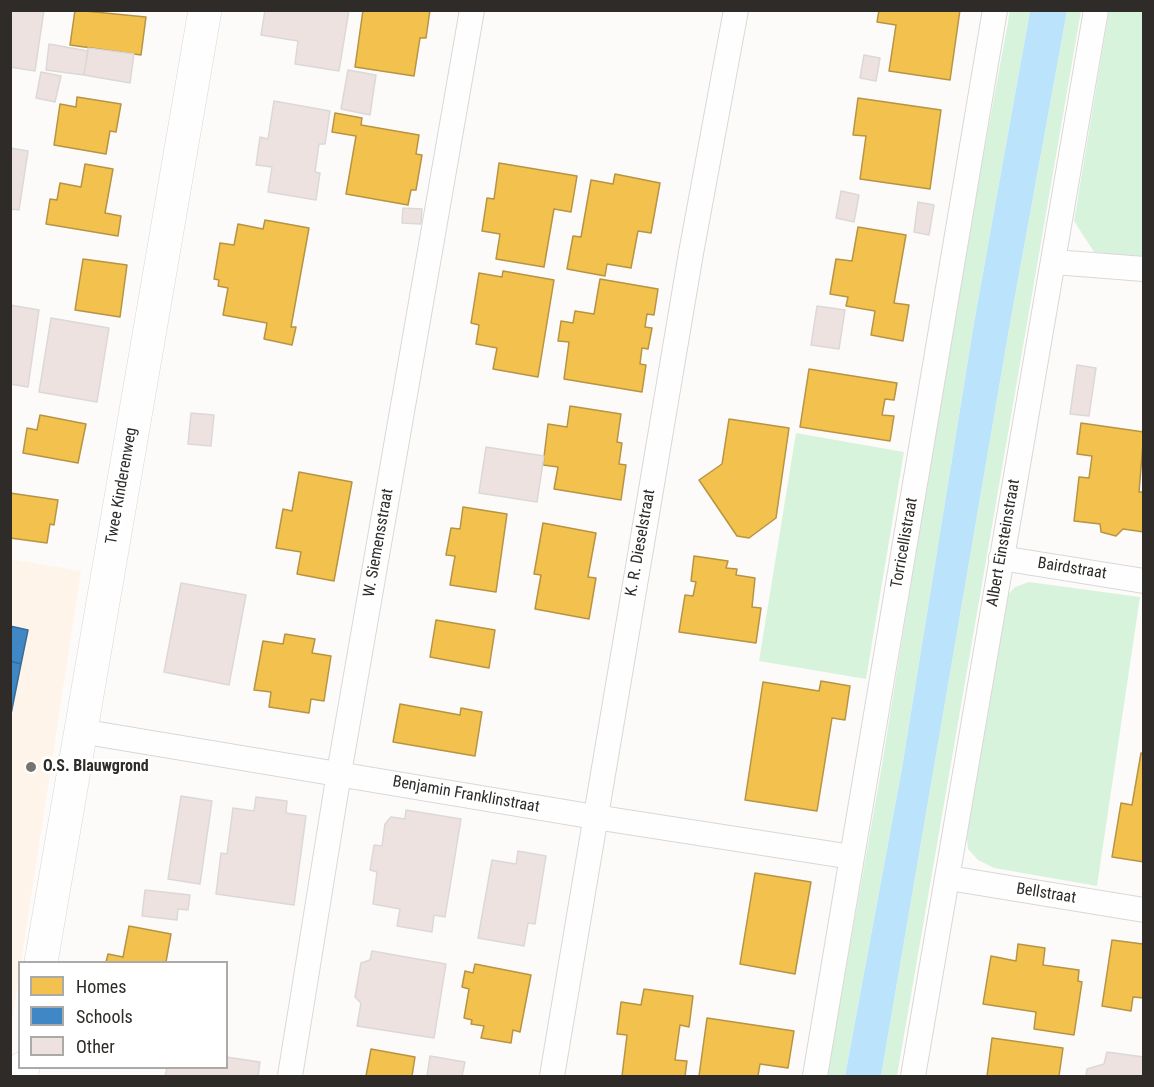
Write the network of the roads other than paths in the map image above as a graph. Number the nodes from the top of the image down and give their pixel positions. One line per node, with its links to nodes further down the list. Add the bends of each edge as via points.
1 (205, 10): 10 (street, Twee Kinderenweg)
2 (472, 10): 11 (street, W. Siemensstraat)
3 (736, 10): 12 (street, K. R. Dieselstraat)
4 (995, 10): 13 (street, Torricellistraat)
5 (1096, 10): 6 (street, Albert Einsteinstraat)
6 (1054, 262): 7 (street); 8 (street, Albert Einsteinstraat)
7 (1143, 269)
8 (1001, 558): 9 (street, Bairdstraat); 14 (street, Albert Einsteinstraat)
9 (1143, 581)
10 (80, 731): 11 (street, Benjamin Franklinstraat); 16 (street, Twee Kinderenweg)
11 (339, 773): 12 (street, Benjamin Franklinstraat); 17 (street, W. Siemensstraat)
12 (595, 817): 13 (street, Benjamin Franklinstraat); 18 (street, K. R. Dieselstraat)
13 (852, 857): 19 (street, Torricellistraat)
14 (949, 878): 15 (street, Bellstraat); 20 (street, Albert Einsteinstraat)
15 (1143, 909)
16 (41, 961)
17 (290, 1077)
18 (552, 1077)
19 (815, 1077)
20 (913, 1077)

